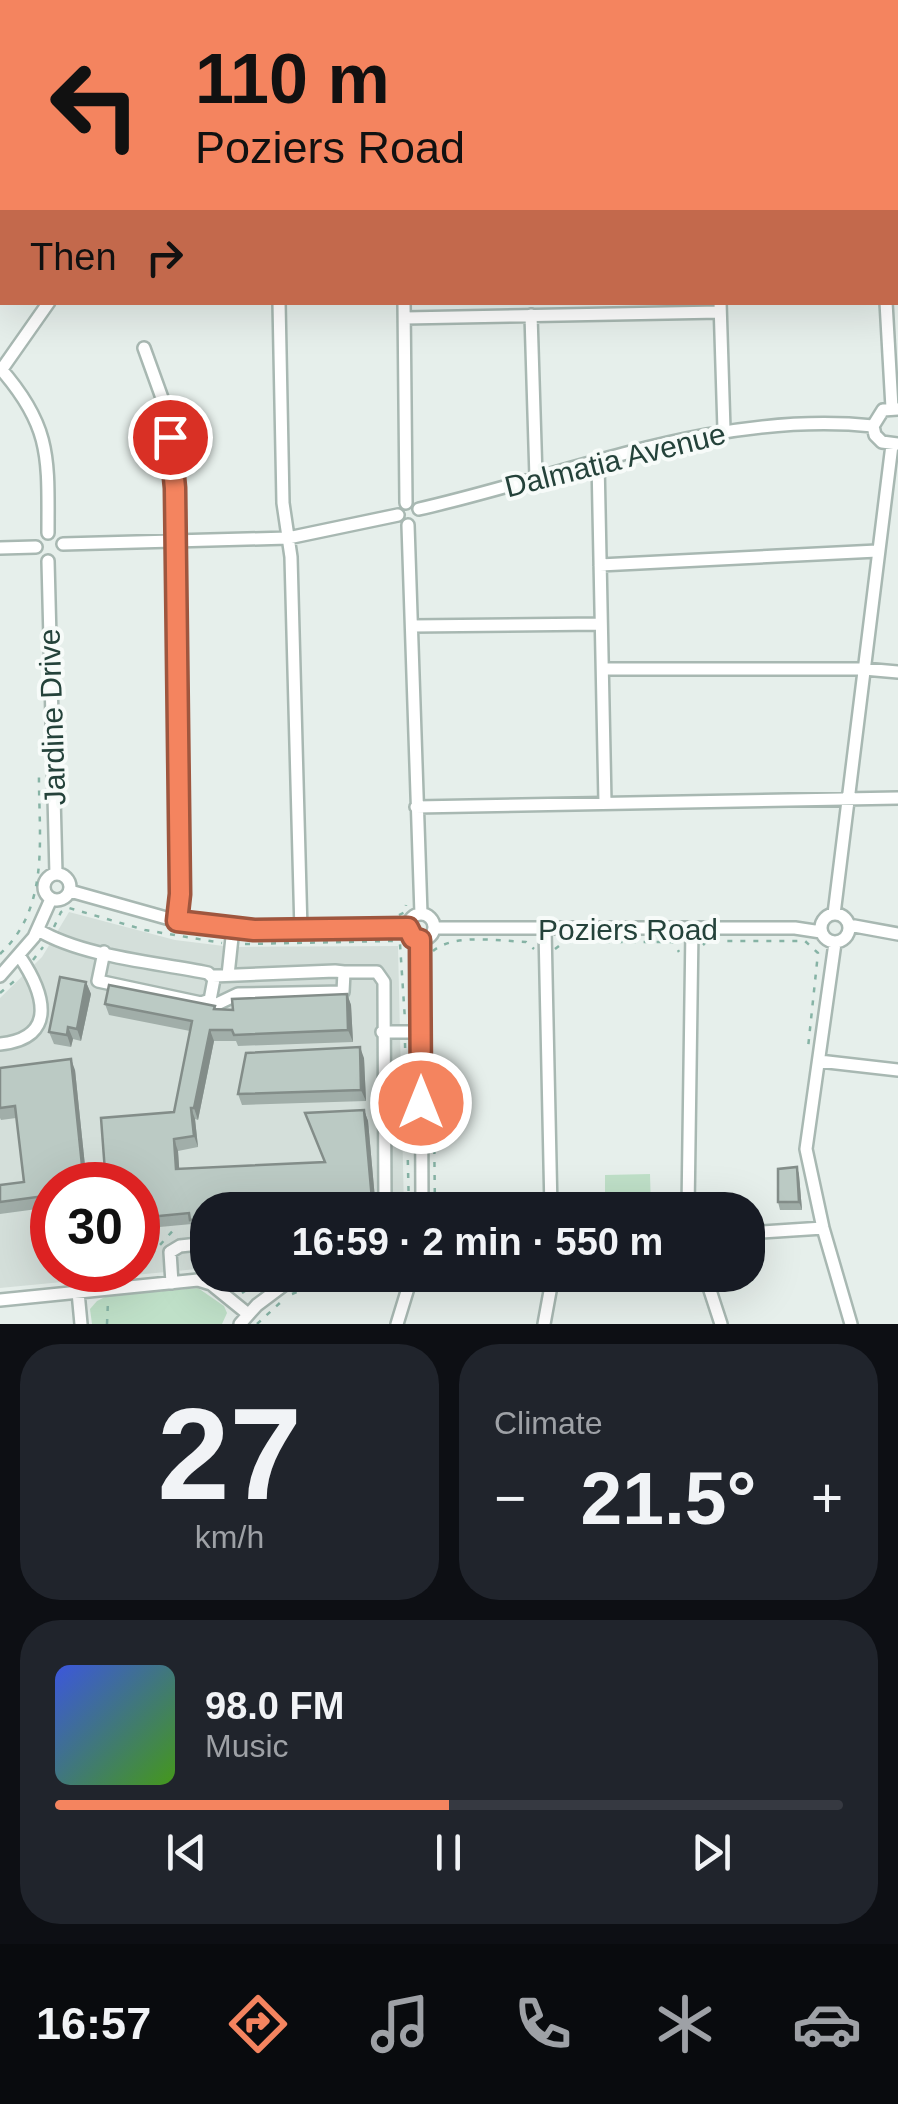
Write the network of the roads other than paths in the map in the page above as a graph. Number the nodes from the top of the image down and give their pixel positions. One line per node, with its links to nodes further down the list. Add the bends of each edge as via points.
1 (47, 305): 9 (street)
2 (279, 305): 21 (street)
3 (404, 305): 7 (street)
4 (890, 305): 10 (street)
5 (720, 307): 6 (street); 12 (street)
6 (531, 315): 7 (street); 15 (street)
7 (405, 318): 16 (street)
8 (144, 348): 22 (street, via 166,408)
9 (1, 369): 20 (street, via 31,410 46,446)
10 (895, 408): 11 (street, via 879,413)
11 (873, 426): 12 (street, Dalmatia Avenue); 13 (street, via 878,439)
12 (724, 430): 14 (street, Dalmatia Avenue)
13 (895, 445): 26 (street)
14 (598, 461): 15 (street, Dalmatia Avenue); 28 (street)
15 (536, 478): 17 (street, Dalmatia Avenue)
16 (406, 503): 17 (street); 18 (street)
17 (419, 509): 19 (street, via 418,520)
18 (398, 515): 19 (street); 21 (street)
19 (408, 525): 30 (street)
20 (48, 533): 23 (street); 24 (street)
21 (288, 538): 22 (street); 50 (street)
22 (176, 542): 23 (street); 43 (street)
23 (64, 544): 27 (street, via 58,558)
24 (36, 547): 25 (street); 27 (street)
25 (0, 548)
26 (877, 551): 28 (street); 32 (street)
27 (48, 561): 38 (street, Jardine Drive)
28 (600, 565): 29 (street)
29 (601, 624): 30 (street); 31 (street)
30 (412, 626): 37 (street)
31 (603, 669): 32 (street); 36 (street)
32 (864, 669): 33 (street); 35 (street)
33 (898, 672)
34 (898, 798): 35 (street)
35 (849, 800): 36 (street); 42 (street)
36 (606, 803): 37 (street)
37 (416, 807): 41 (street)
38 (56, 874): 39 (street, via 68,878); 40 (street, via 44,885)
39 (70, 891): 40 (street, via 62,900); 43 (street)
40 (51, 899): 52 (street)
41 (421, 914): 46 (street); 47 (street)
42 (834, 914): 44 (street); 51 (street)
43 (177, 921): 45 (street)
44 (849, 925): 53 (street); 55 (street)
45 (233, 928): 50 (street); 59 (street)
46 (408, 928): 50 (street); 54 (street)
47 (434, 928): 48 (street, Poziers Road); 54 (street)
48 (544, 928): 49 (street, Poziers Road); 70 (street)
49 (692, 929): 51 (street, Poziers Road); 71 (street)
50 (301, 932)
51 (820, 932): 55 (street)
52 (36, 933): 56 (street); 57 (street)
53 (898, 934)
54 (420, 940): 64 (street)
55 (836, 943): 66 (street)
56 (104, 952): 61 (street); 62 (street, via 98,982)
57 (20, 957): 60 (street); 65 (street, via 37,982 42,1009 28,1035)
58 (344, 972): 59 (street); 62 (street, via 343,992 238,994); 63 (street, via 382,976)
59 (228, 975): 61 (street)
60 (0, 976)
61 (213, 976): 62 (street)
62 (206, 1003)
63 (382, 1032): 64 (street); 68 (street)
64 (421, 1032): 69 (street)
65 (0, 1044)
66 (813, 1062): 67 (street); 72 (street, via 806,1150)
67 (898, 1070)
68 (385, 1192)
69 (422, 1192)
70 (551, 1192)
71 (688, 1192)
72 (823, 1228): 73 (street); 88 (street)
73 (765, 1232)
74 (190, 1245): 75 (street, via 170,1252)
75 (172, 1282): 76 (street); 83 (street, via 210,1284)
76 (160, 1283)
77 (78, 1292): 82 (street); 85 (street)
78 (279, 1292): 83 (street)
79 (406, 1292): 86 (street)
80 (551, 1292): 84 (street)
81 (711, 1292): 87 (street)
82 (0, 1300)
83 (248, 1321)
84 (548, 1322)
85 (81, 1324)
86 (396, 1324)
87 (721, 1324)
88 (851, 1324)

